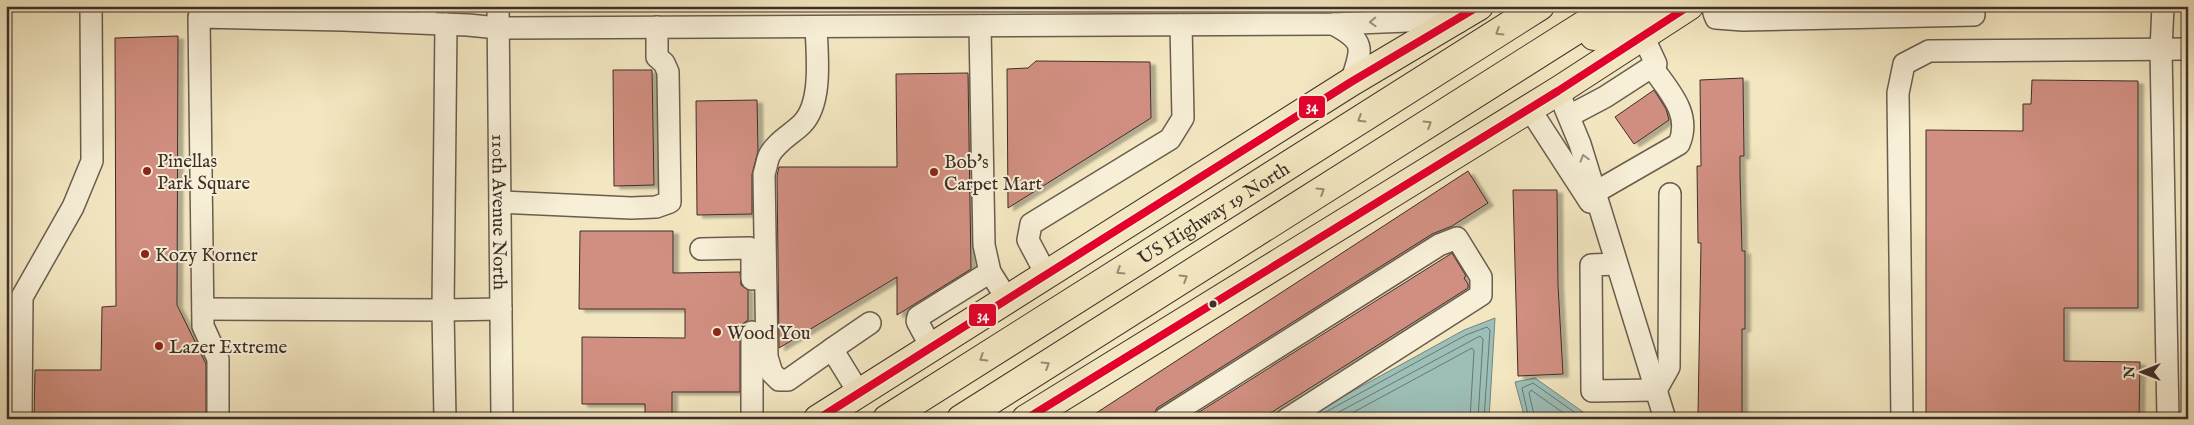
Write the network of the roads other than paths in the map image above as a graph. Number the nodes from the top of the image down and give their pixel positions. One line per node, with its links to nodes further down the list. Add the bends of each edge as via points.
1 (90, 6): 46 (street, via 92,161 74,207 22,297)
2 (498, 6): 18 (street, 110th Avenue North)
3 (1540, 6): 52 (main road, US Highway 19 North, one-way to 52)
4 (1614, 6): 25 (main road)
5 (1654, 6): 25 (main road)
6 (1689, 6): 19 (main road)
7 (1724, 6): 11 (street, via 1714,13 1716,18)
8 (2163, 6): 20 (street)
9 (1468, 12): 10 (street, one-way to 10); 23 (main road)
10 (1336, 15): 14 (street); 23 (street, via 1358,44 1359,58)
11 (1974, 15)
12 (1083, 16): 14 (street); 16 (street)
13 (446, 24): 18 (street); 37 (street, via 199,17); 39 (street)
14 (1181, 25): 35 (street, via 1183,118 1170,139 1031,224 1028,240)
15 (816, 26): 16 (street); 17 (street); 42 (street, via 817,74 813,105 804,123 770,155 764,174 767,358 772,373 779,380 788,380)
16 (980, 26): 34 (street, via 984,245)
17 (657, 27): 18 (street); 30 (street, via 657,57 668,72 670,202 656,207 631,208)
18 (498, 28): 30 (street, 110th Avenue North)
19 (1643, 36): 22 (street, via 1656,64); 24 (main road)
20 (2161, 50): 21 (street); 57 (street, via 1929,51 1904,64 1898,93); 58 (street)
21 (2188, 50)
22 (1652, 67): 27 (street); 28 (street, via 1682,112 1684,132 1679,144)
23 (1350, 82): 35 (main road)
24 (1558, 91): 26 (main road); 27 (street)
25 (1467, 99): 53 (main road, one-way to 25)
26 (1529, 108): 31 (street); 45 (main road)
27 (1569, 116): 28 (street, one-way to 27)
28 (1594, 193): 31 (street)
29 (1670, 194): 43 (street, via 1669,367)
30 (500, 202): 38 (street, 110th Avenue North)
31 (1602, 222): 33 (street)
32 (701, 250): 50 (street, via 749,248 752,253)
33 (1616, 264): 43 (street); 43 (street, via 1591,265 1592,391)
34 (990, 272): 36 (street); 41 (street, via 918,317 917,321)
35 (1046, 274): 36 (main road)
36 (1007, 299): 41 (main road)
37 (203, 309): 39 (street); 47 (street, via 203,326 218,359)
38 (501, 309): 39 (street); 49 (street, 110th Avenue North)
39 (443, 310): 48 (street)
40 (870, 323): 42 (street)
41 (932, 347): 44 (main road)
42 (832, 349): 44 (street)
43 (1656, 390): 56 (street)
44 (859, 393): 51 (main road)
45 (1028, 418)
46 (21, 419)
47 (218, 419)
48 (445, 419)
49 (502, 419)
50 (752, 419)
51 (818, 419)
52 (887, 419)
53 (961, 419)
54 (1164, 419): 55 (street, via 1439,245 1457,238 1481,278 1481,295)
55 (1287, 419)
56 (1665, 419)
57 (1902, 419)
58 (2168, 419)

